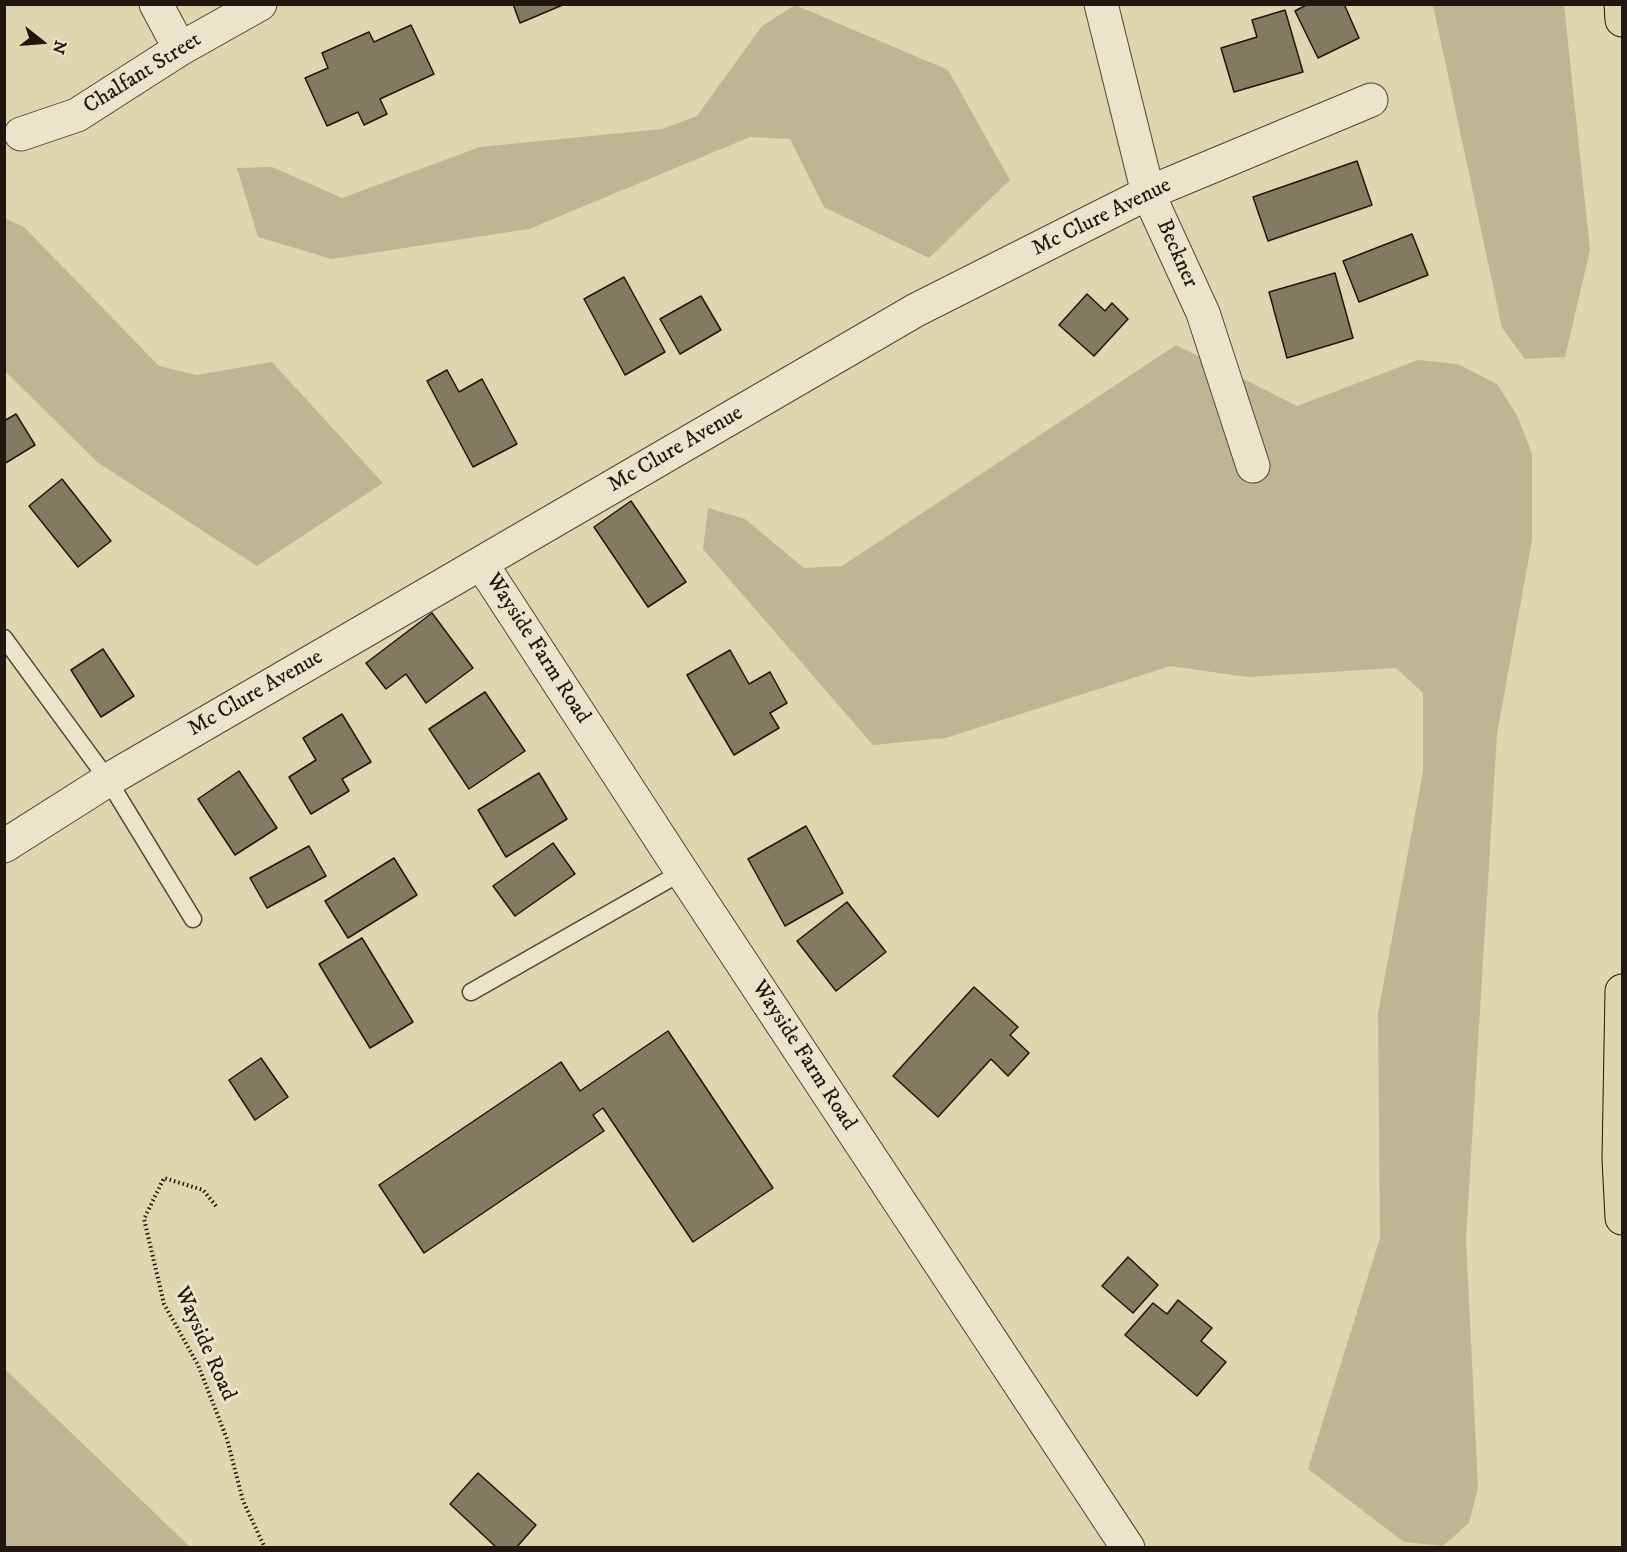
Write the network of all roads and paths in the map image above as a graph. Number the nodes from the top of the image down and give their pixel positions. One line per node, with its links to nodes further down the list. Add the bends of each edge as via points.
1 (156, 4): 6 (street)
2 (260, 4): 6 (street, Chalfant Street)
3 (1101, 4): 9 (street, Beckner)
4 (1621, 4): 5 (highway)
5 (1623, 20)
6 (180, 49): 8 (street, Chalfant Street, via 77,115)
7 (1371, 100): 9 (street, Mc Clure Avenue)
8 (21, 134)
9 (1148, 193): 10 (street, Beckner, via 1203,313); 11 (street, Mc Clure Avenue, via 916,310)
10 (1253, 466)
11 (481, 563): 13 (street, Mc Clure Avenue); 15 (street, Wayside Farm Road)
12 (4, 638): 13 (lane)
13 (108, 780): 14 (street, Mc Clure Avenue); 16 (lane)
14 (4, 846)
15 (682, 872): 18 (lane); 23 (street, Wayside Farm Road)
16 (193, 919)
17 (1623, 991): 19 (highway)
18 (471, 992)
19 (1621, 1170): 21 (highway)
20 (216, 1206): 22 (path, Wayside Road, via 203,1190 164,1178 144,1219 164,1304 198,1365 227,1439 243,1502)
21 (1623, 1218)
22 (265, 1548)
23 (1128, 1548)

